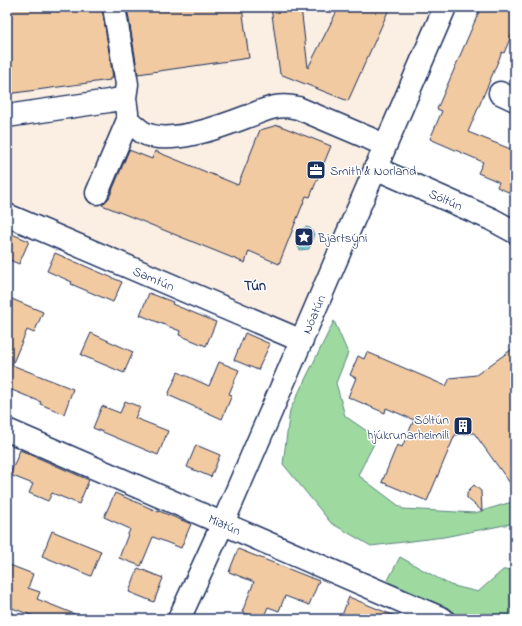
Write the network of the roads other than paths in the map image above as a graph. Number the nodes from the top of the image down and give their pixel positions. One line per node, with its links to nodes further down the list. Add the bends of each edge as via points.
1 (114, 7): 3 (street, via 127,84)
2 (444, 7): 6 (street, Nóatún)
3 (125, 98): 4 (street); 5 (street)
4 (7, 116)
5 (128, 120): 6 (street, via 142,132 173,138 236,121 270,107 292,106); 8 (street)
6 (385, 146): 7 (street, Nóatún)
7 (375, 168): 10 (street, Sóltún); 11 (street, Nóatún)
8 (97, 193)
9 (7, 215): 11 (street, Samtún)
10 (515, 232)
11 (302, 341): 13 (street, Nóatún)
12 (7, 430): 13 (street, Miðtún)
13 (223, 523): 14 (street, Nóatún); 15 (street, Miðtún)
14 (179, 619)
15 (443, 619)

